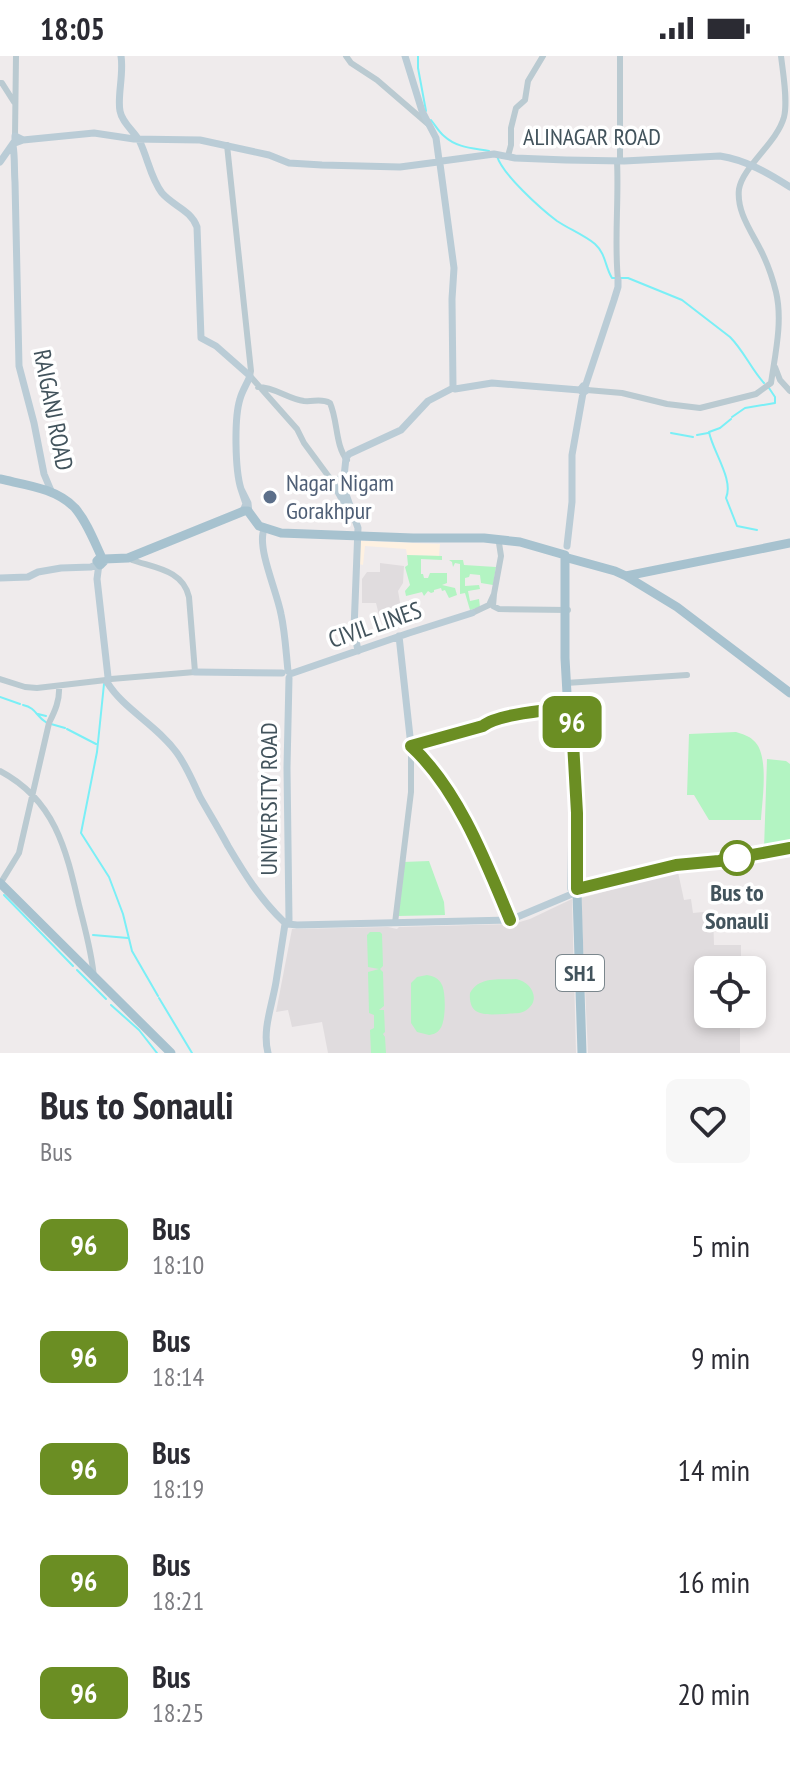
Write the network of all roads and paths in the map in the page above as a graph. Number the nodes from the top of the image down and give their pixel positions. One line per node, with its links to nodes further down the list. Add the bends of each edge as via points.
1 (16, 56): 9 (street)
2 (121, 56): 11 (main road, via 119,108)
3 (346, 56): 10 (street)
4 (405, 56): 10 (main road)
5 (543, 56): 14 (street, via 528,81 525,100 516,108)
6 (620, 56): 15 (street)
7 (781, 56): 18 (street, via 785,113)
8 (0, 83): 9 (street)
9 (15, 108): 12 (street)
10 (428, 124): 17 (main road)
11 (139, 139): 12 (main road, ALINAGAR ROAD, via 94,133); 13 (main road, ALINAGAR ROAD); 22 (main road, via 162,193 195,222 201,338)
12 (17, 140): 16 (main road); 32 (main road, RAIGANJ ROAD, via 13,161 19,366)
13 (227, 145): 17 (main road, ALINAGAR ROAD, via 289,163 395,167); 22 (street)
14 (508, 156): 15 (main road, ALINAGAR ROAD); 17 (main road, ALINAGAR ROAD)
15 (618, 161): 18 (main road, ALINAGAR ROAD, via 720,156); 20 (street)
16 (0, 162)
17 (440, 162): 25 (main road, via 454,268)
18 (752, 165): 19 (main road, ALINAGAR ROAD); 21 (street, via 739,193 776,293)
19 (790, 187)
20 (618, 280): 27 (main road)
21 (774, 365): 23 (street); 26 (street)
22 (250, 376): 24 (street); 33 (main road, via 237,409)
23 (769, 385): 26 (street); 27 (street, via 756,394 701,408)
24 (258, 387): 28 (street, via 330,403); 31 (street, via 297,429)
25 (452, 389): 27 (main road, via 492,383); 28 (main road, via 428,401 401,430)
26 (789, 389)
27 (584, 390): 41 (main road, via 572,455)
28 (346, 459): 29 (main road)
29 (344, 476): 31 (street); 36 (main road)
30 (0, 479): 32 (main road)
31 (332, 481): 36 (main road)
32 (52, 493): 44 (main road, via 77,510)
33 (245, 513): 34 (main road); 35 (main road)
34 (261, 532): 36 (main road); 53 (main road, UNIVERSITY ROAD, via 281,615)
35 (190, 534): 43 (main road); 44 (main road, via 128,558)
36 (356, 537): 37 (main road); 51 (main road)
37 (446, 540): 38 (main road); 41 (main road, via 509,540)
38 (499, 543): 40 (main road); 42 (street)
39 (790, 543): 46 (main road)
40 (512, 545): 41 (main road); 42 (street)
41 (566, 555): 46 (main road, via 599,562); 48 (main road, SH1)
42 (501, 556): 47 (street)
43 (132, 560): 44 (main road); 52 (street, via 167,570 186,587)
44 (100, 561): 45 (main road, via 91,567); 56 (main road)
45 (0, 578)
46 (634, 579): 59 (main road, via 687,611)
47 (491, 607): 48 (street); 49 (street)
48 (567, 611): 57 (main road, SH1)
49 (472, 613): 50 (main road, CIVIL LINES)
50 (399, 636): 51 (main road, CIVIL LINES); 61 (main road)
51 (357, 652): 53 (main road, CIVIL LINES)
52 (195, 672): 53 (main road, CIVIL LINES); 56 (street)
53 (286, 674): 68 (main road, UNIVERSITY ROAD)
54 (687, 675): 57 (street)
55 (0, 679): 58 (street, via 25,687)
56 (108, 680): 58 (street); 68 (main road, via 184,756 265,898)
57 (568, 683): 60 (main road, SH1)
58 (59, 686): 63 (street)
59 (790, 691)
60 (569, 707): 61 (street, via 509,716); 66 (main road, SH1)
61 (411, 746): 67 (main road, via 466,822); 69 (street, via 410,802)
62 (0, 771): 63 (street)
63 (33, 795): 65 (street, via 19,853); 70 (street, via 49,814 64,847)
64 (790, 850): 66 (main road, via 676,865)
65 (0, 884): 70 (main road)
66 (575, 891): 67 (main road); 73 (main road, SH1)
67 (510, 920): 69 (main road)
68 (286, 922): 69 (main road); 72 (main road, UNIVERSITY ROAD, via 266,1029)
69 (395, 923)
70 (94, 979): 71 (main road)
71 (168, 1053)
72 (269, 1053)
73 (580, 1053)

